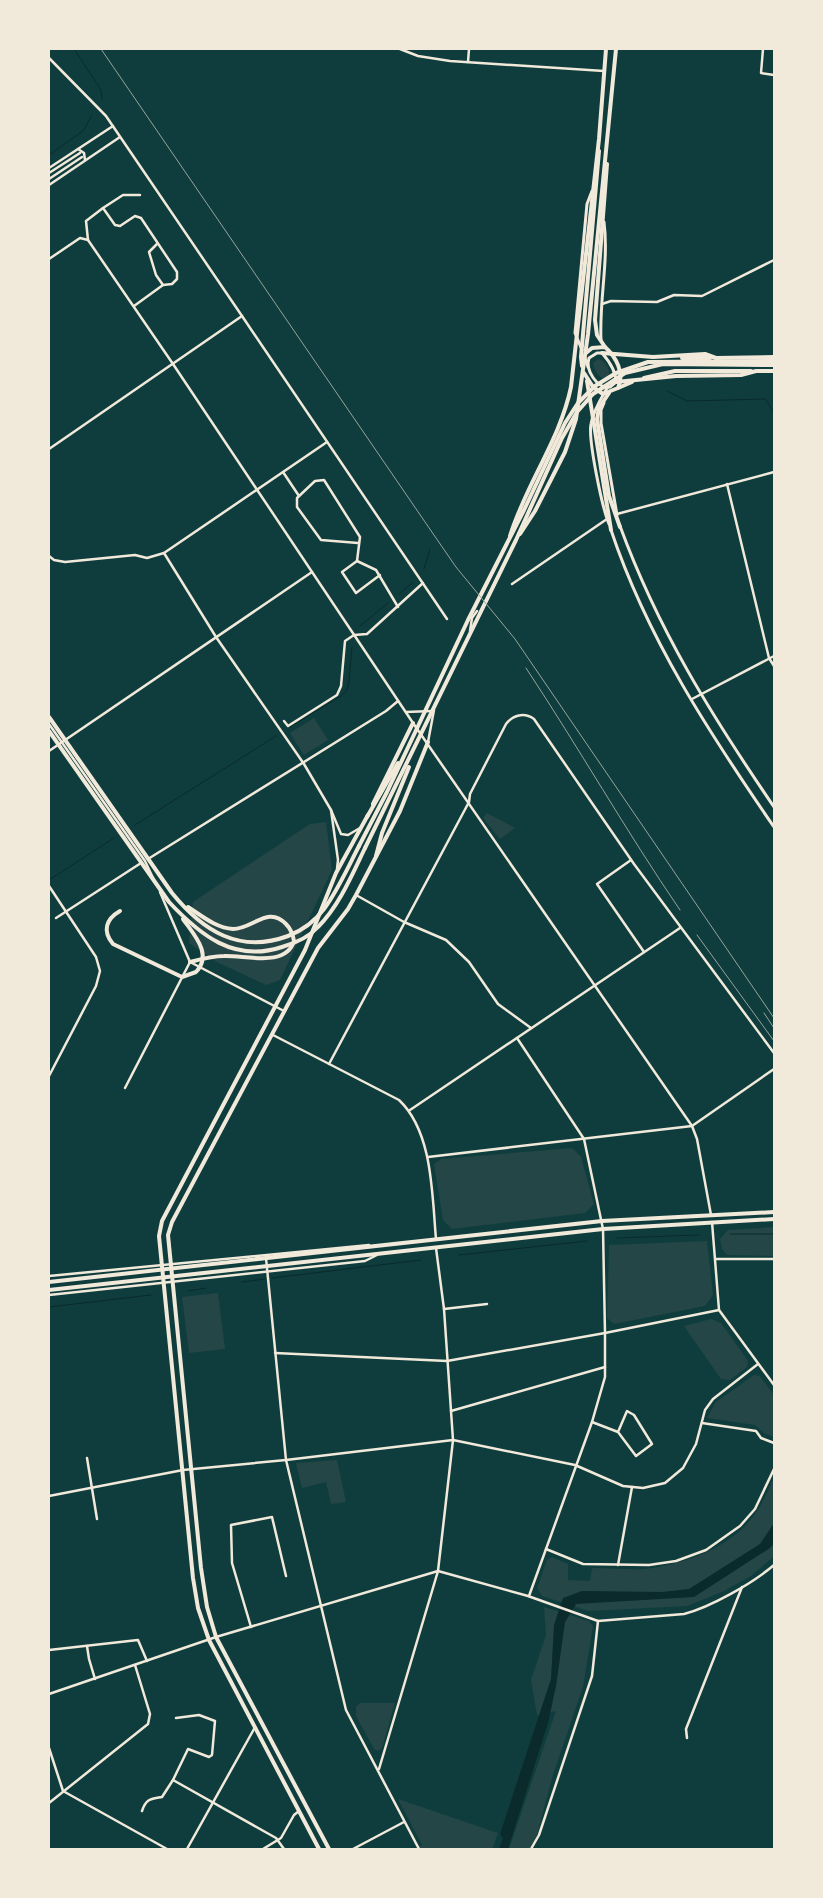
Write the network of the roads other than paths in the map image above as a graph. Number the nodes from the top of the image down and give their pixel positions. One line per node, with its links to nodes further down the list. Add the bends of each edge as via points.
1 (400, 49): 7 (street, via 418,56)
2 (469, 49): 7 (street)
3 (606, 49): 8 (main road)
4 (616, 49): 13 (main road)
5 (763, 49): 9 (street, via 761,73)
6 (49, 58): 10 (street)
7 (468, 62): 8 (street)
8 (604, 71): 12 (main road)
9 (774, 75)
10 (113, 126): 11 (street); 14 (street)
11 (120, 137): 17 (street); 34 (street)
12 (599, 139): 22 (main road); 26 (main road)
13 (607, 144): 25 (main road); 26 (main road)
14 (77, 149): 17 (street, via 84,153); 18 (street)
15 (80, 153): 19 (street)
16 (82, 157): 20 (street)
17 (84, 161): 21 (street)
18 (49, 168)
19 (49, 174)
20 (49, 179)
21 (49, 185)
22 (592, 190): 26 (main road); 42 (main road, via 587,204 575,333)
23 (140, 195): 24 (street, via 123,195)
24 (103, 208): 27 (street, via 86,221); 28 (street, via 115,225 120,226 136,216 141,218)
25 (604, 222): 32 (main road, via 607,242); 35 (main road, via 595,320 597,335)
26 (593, 231): 43 (main road, via 581,357); 64 (main road, via 568,402 518,509); 65 (main road, via 588,334 576,419 565,452)
27 (88, 240): 29 (street, via 80,238); 33 (street)
28 (157, 244): 31 (street, via 148,252); 31 (street, via 177,272 177,279 172,284)
29 (49, 259)
30 (774, 260): 32 (street, via 702,296 674,295 657,302 611,301)
31 (163, 285): 33 (street)
32 (602, 304): 36 (main road)
33 (134, 306): 40 (street)
34 (242, 316): 40 (street); 52 (street)
35 (605, 347): 37 (main road); 43 (main road, via 589,350 584,355)
36 (602, 353): 38 (main road, via 653,357 704,354); 42 (main road, via 592,356); 47 (main road, via 614,372)
37 (611, 353): 38 (main road, via 636,358); 50 (main road, via 620,369)
38 (716, 358): 39 (main road)
39 (774, 359): 64 (main road, via 648,362 616,373 595,386 571,412)
40 (173, 364): 53 (street); 57 (street)
41 (774, 365): 65 (main road, via 663,364 625,373 601,388 572,420)
42 (588, 367): 49 (main road, via 598,384)
43 (583, 368): 46 (main road)
44 (756, 371): 45 (main road); 47 (main road, via 741,375 676,376); 50 (main road, via 676,371 653,374)
45 (774, 371)
46 (587, 379): 51 (main road, via 596,390); 59 (main road)
47 (616, 382): 48 (main road)
48 (612, 386): 49 (main road); 60 (main road, via 601,417)
49 (607, 388): 61 (main road, via 590,426)
50 (618, 388): 51 (main road)
51 (609, 393): 59 (main road, via 599,408 597,418)
52 (327, 442): 54 (street); 72 (street)
53 (49, 449)
54 (282, 472): 57 (street); 58 (street)
55 (774, 472): 56 (street)
56 (727, 484): 60 (street); 80 (street)
57 (255, 489): 67 (street); 70 (street)
58 (299, 496): 66 (street, via 295,501 297,506 318,538); 66 (street, via 316,481 324,480 355,526 360,537)
59 (610, 511): 62 (main road); 63 (main road)
60 (617, 514): 62 (main road)
61 (607, 520): 63 (main road); 73 (street)
62 (620, 527): 82 (main road, via 657,614)
63 (611, 530): 83 (main road, via 638,598)
64 (509, 538): 92 (main road)
65 (516, 540): 95 (main road)
66 (358, 543): 69 (street)
67 (164, 553): 68 (street, via 147,558 135,555 65,562); 78 (street)
68 (49, 556)
69 (357, 561): 71 (street); 71 (street, via 342,572 356,592)
70 (312, 572): 77 (street); 78 (street)
71 (380, 575): 74 (street)
72 (423, 584): 74 (street); 76 (street)
73 (512, 584)
74 (398, 607): 77 (street, via 367,634)
75 (477, 610): 85 (street, via 469,636)
76 (447, 619)
77 (354, 635): 84 (street); 88 (street, via 345,641 341,686 337,695 288,726)
78 (216, 637): 93 (street); 97 (street)
79 (774, 656): 80 (street)
80 (770, 658): 81 (street); 82 (street)
81 (774, 666)
82 (699, 694): 83 (street); 99 (main road)
83 (690, 700): 103 (main road)
84 (398, 701): 86 (street); 97 (street)
85 (434, 710): 86 (street); 94 (street)
86 (406, 712): 89 (street)
87 (49, 717): 110 (main road)
88 (284, 721)
89 (413, 723): 94 (street); 101 (main road)
90 (49, 724): 93 (street)
91 (49, 731): 111 (main road)
92 (412, 740): 101 (main road); 110 (main road, via 388,792 324,910 313,921 280,939 252,943 236,941 219,935)
93 (62, 742): 96 (street); 106 (street)
94 (428, 742): 98 (street); 104 (main road, via 400,811)
95 (417, 744): 104 (main road); 111 (main road, via 332,912 305,939 273,950 239,951 225,947 192,926)
96 (49, 752)
97 (304, 764): 100 (street); 106 (street)
98 (469, 802): 105 (street, via 470,794 506,724 514,717 528,715 534,719); 115 (street); 119 (street)
99 (774, 807)
100 (331, 810): 102 (street, via 341,834 348,835); 107 (street, via 338,860)
101 (367, 817): 102 (main road)
102 (361, 827): 107 (main road)
103 (774, 827)
104 (376, 856): 109 (main road)
105 (631, 860): 116 (street); 117 (street, via 597,884)
106 (146, 861): 112 (street); 118 (street)
107 (336, 873): 120 (main road, via 305,950)
108 (49, 886): 112 (street)
109 (356, 895): 115 (street); 121 (main road, via 318,948)
110 (179, 901): 118 (main road, via 214,924 227,928 240,928 270,916 285,922 294,942 292,948 275,958 224,956)
111 (169, 902): 113 (main road, via 198,940 203,952 199,969 188,977 176,976 114,944 108,938 106,926 111,916)
112 (66, 911): 114 (street); 128 (street, via 96,957 100,971 96,986)
113 (120, 911)
114 (56, 918)
115 (404, 922): 122 (street, via 446,940 469,962 498,1004); 126 (street)
116 (680, 928): 117 (street); 125 (street)
117 (644, 952): 119 (street)
118 (190, 962): 120 (street); 129 (street)
119 (595, 986): 122 (street); 131 (street)
120 (276, 1007): 121 (street); 148 (main road, via 162,1221 158,1236)
121 (285, 1012): 123 (main road)
122 (531, 1028): 124 (street)
123 (272, 1035): 126 (street); 147 (main road, via 172,1222 168,1235)
124 (518, 1038): 130 (street); 132 (street)
125 (774, 1053)
126 (330, 1064): 130 (street, via 399,1100)
127 (774, 1069): 131 (street)
128 (49, 1076)
129 (125, 1088)
130 (410, 1110): 133 (street)
131 (692, 1126): 132 (street); 135 (street)
132 (584, 1139): 133 (street); 137 (street)
133 (428, 1157): 140 (street)
134 (774, 1212): 135 (main road)
135 (711, 1215): 137 (main road)
136 (774, 1219): 138 (main road)
137 (602, 1220): 139 (street); 140 (main road)
138 (712, 1221): 139 (main road); 145 (street)
139 (603, 1229): 142 (main road); 159 (street)
140 (436, 1239): 141 (main road)
141 (383, 1246): 144 (street); 151 (main road)
142 (436, 1248): 143 (main road); 157 (street)
143 (384, 1252): 149 (street, via 365,1261); 154 (main road)
144 (266, 1254): 147 (street); 149 (street)
145 (716, 1259): 146 (street); 158 (street)
146 (774, 1260)
147 (170, 1264): 148 (street); 152 (main road)
148 (161, 1265): 150 (street); 153 (main road)
149 (268, 1271): 152 (street); 160 (street)
150 (49, 1276)
151 (49, 1282)
152 (173, 1283): 153 (street); 174 (main road)
153 (164, 1284): 155 (street); 176 (main road)
154 (49, 1290)
155 (49, 1295)
156 (487, 1304): 157 (street)
157 (444, 1309): 161 (street)
158 (719, 1310): 159 (street); 162 (street)
159 (605, 1333): 161 (street); 163 (street)
160 (275, 1353): 161 (street); 172 (street)
161 (447, 1362): 165 (street)
162 (758, 1364): 164 (street); 167 (street, via 713,1399)
163 (606, 1367): 165 (street); 166 (street)
164 (774, 1385)
165 (450, 1411): 169 (street)
166 (592, 1422): 168 (street); 173 (street)
167 (702, 1423): 170 (street, via 756,1431 761,1438); 178 (street, via 696,1444 683,1468 665,1483)
168 (618, 1432): 168 (street, via 636,1456 652,1444 634,1415 627,1411)
169 (453, 1440): 172 (street); 173 (street); 184 (street)
170 (774, 1443)
171 (87, 1458): 177 (street)
172 (286, 1460): 174 (street); 188 (street)
173 (575, 1465): 178 (street); 181 (street)
174 (191, 1469): 176 (street); 191 (main road, via 200,1568)
175 (774, 1469): 182 (street, via 755,1509 740,1526 706,1550 676,1561 649,1565)
176 (183, 1470): 177 (street); 192 (main road, via 193,1578 198,1608)
177 (90, 1487): 179 (street); 180 (street)
178 (632, 1487): 182 (street)
179 (49, 1496)
180 (97, 1519)
181 (546, 1549): 182 (street, via 582,1564); 187 (street)
182 (618, 1564)
183 (774, 1565): 186 (street)
184 (438, 1571): 187 (street); 188 (street); 203 (street)
185 (286, 1576): 190 (street, via 272,1517 231,1525 232,1563)
186 (743, 1585): 189 (street, via 710,1606 684,1614); 201 (street, via 686,1730)
187 (528, 1596): 189 (street)
188 (321, 1607): 190 (street); 203 (street, via 346,1710)
189 (598, 1621): 220 (street, via 592,1676 539,1835)
190 (251, 1627): 191 (street)
191 (216, 1637): 192 (street); 217 (main road)
192 (209, 1640): 195 (street); 200 (main road)
193 (87, 1646): 194 (street); 195 (street, via 138,1640); 197 (street)
194 (49, 1650)
195 (147, 1661): 196 (street)
196 (135, 1665): 197 (street); 205 (street, via 150,1714 148,1724)
197 (96, 1678): 198 (street)
198 (49, 1694)
199 (176, 1718): 204 (street, via 199,1715 215,1721 212,1755 209,1757 188,1749)
200 (254, 1729): 207 (street); 209 (main road)
201 (688, 1738)
202 (49, 1748): 205 (street)
203 (378, 1770): 210 (street)
204 (173, 1780): 207 (street); 208 (street, via 162,1797 146,1801)
205 (63, 1792): 206 (street); 212 (street)
206 (49, 1803)
207 (213, 1804): 211 (street); 213 (street)
208 (142, 1811)
209 (299, 1811): 211 (street); 216 (main road)
210 (404, 1822): 218 (street); 219 (street)
211 (278, 1840): 214 (street); 215 (street)
212 (167, 1849)
213 (187, 1849)
214 (263, 1849)
215 (284, 1849)
216 (319, 1849)
217 (329, 1849)
218 (353, 1849)
219 (418, 1849)
220 (531, 1849)

